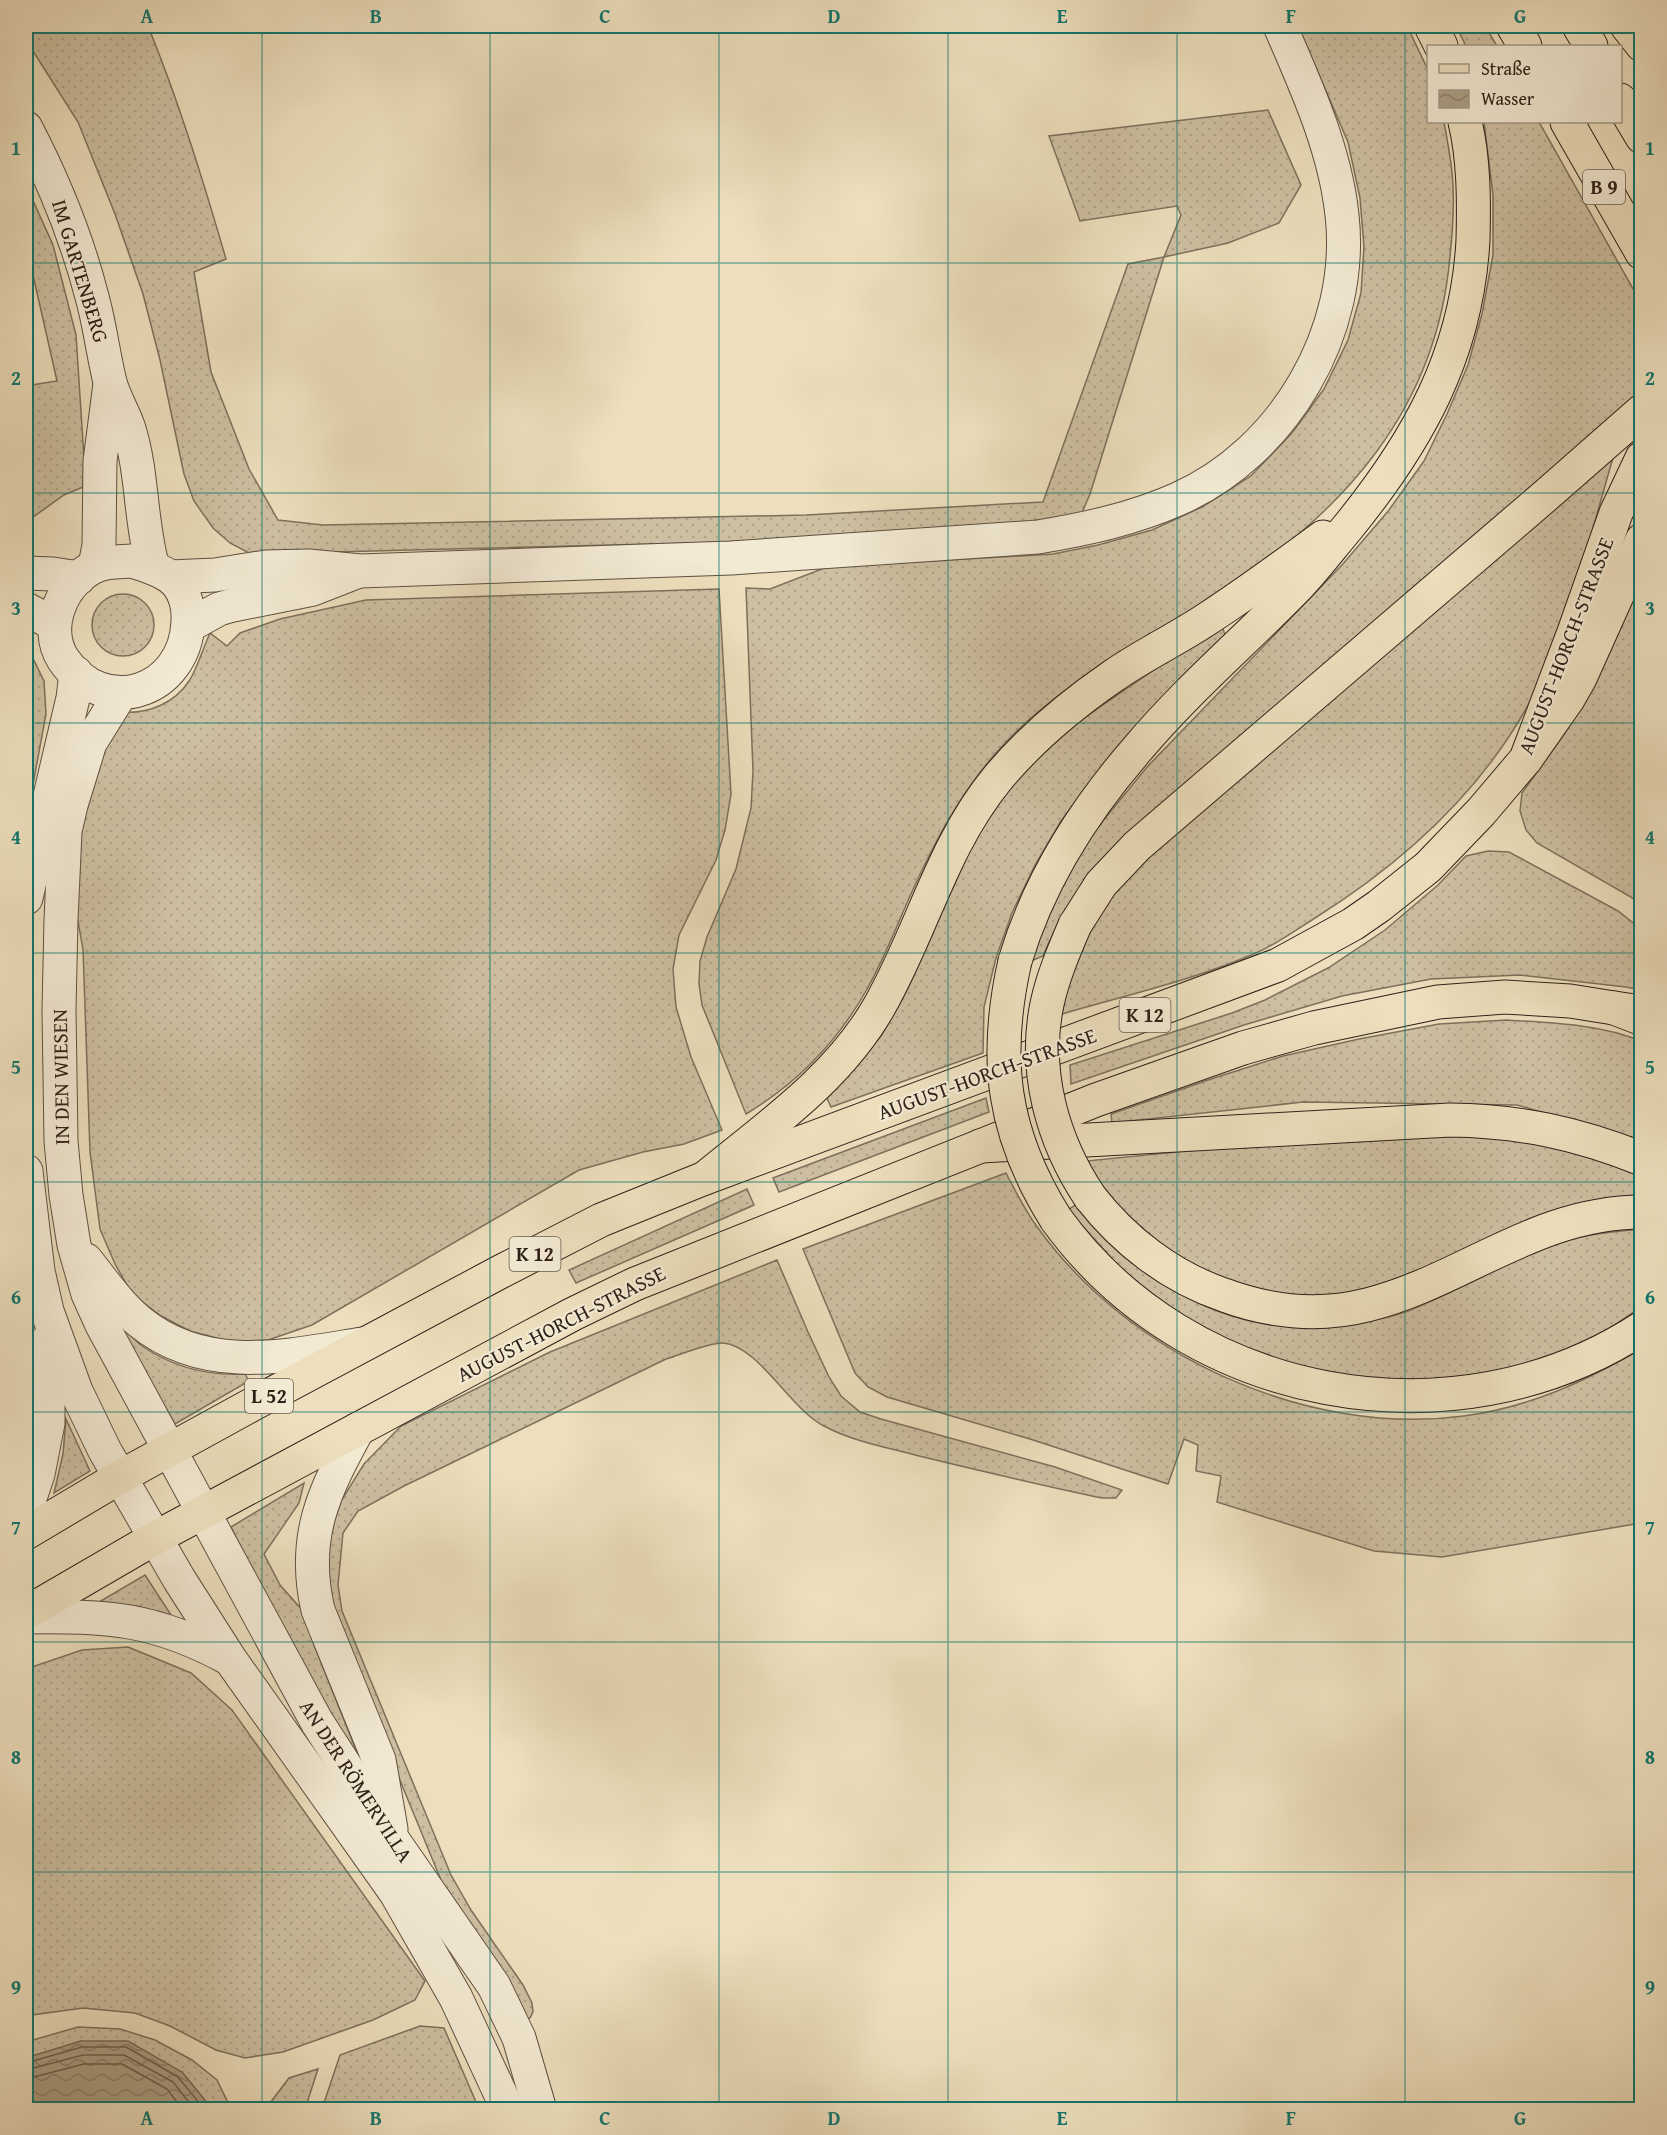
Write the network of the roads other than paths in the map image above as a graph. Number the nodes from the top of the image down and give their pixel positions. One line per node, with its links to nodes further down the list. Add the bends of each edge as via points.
1 (1280, 26): 21 (street, via 1319,121 1333,168 1342,216 1343,265 1335,315 1317,362 1292,405 1259,443 1221,474 1180,498 1134,517 1038,537 731,558)
2 (1431, 26): 6 (main road)
3 (1513, 26): 7 (main road)
4 (1579, 26): 8 (main road)
5 (1627, 26): 9 (main road)
6 (1440, 45)
7 (1524, 45)
8 (1590, 45)
9 (1641, 45)
10 (1622, 104): 14 (main road)
11 (1465, 123): 19 (main road, via 1470,140 1474,216 1466,301 1440,386 1406,449)
12 (1569, 123): 15 (main road, B 9)
13 (26, 128): 16 (street, IM GARTENBERG, via 79,251)
14 (1641, 137)
15 (1641, 253)
16 (110, 384): 22 (street, IM GARTENBERG, via 100,461 99,545); 23 (street, IM GARTENBERG, via 129,429 143,525)
17 (1641, 411): 37 (main road, bridge, via 1137,846 1101,884 1075,925 1062,955 1047,1005 1042,1060 1048,1103 1064,1154 1102,1213 1180,1276 1207,1290 1269,1309 1295,1312 1374,1303 1552,1227)
18 (1641, 458): 30 (main road, AUGUST-HORCH-STRASSE / K 12, via 1616,513)
19 (1365, 506): 36 (main road, via 1205,620 1114,675 1025,748 996,780 956,841 894,979 863,1031 808,1093); 40 (main road, bridge, via 1300,584 1139,746 1094,802 1043,888 1015,961 1004,1023 1005,1086 1016,1138 1040,1193 1073,1243 1130,1298 1194,1341 1274,1375 1347,1392 1425,1396 1501,1386 1569,1366)
20 (1641, 540): 30 (main road, via 1580,678)
21 (360, 571): 23 (street, via 309,566 266,567 215,575); 27 (street, via 313,589 219,609)
22 (87, 572): 23 (street, via 113,562 132,561); 24 (street); 26 (street, via 62,599)
23 (162, 572): 27 (street, via 182,590 189,609)
24 (26, 573)
25 (26, 609): 26 (street)
26 (54, 624): 28 (street, via 63,657)
27 (188, 626): 29 (street, via 178,659 169,671 138,692)
28 (76, 673): 29 (street, via 91,686); 31 (street)
29 (121, 693): 38 (street, IN DEN WIESEN / K 12, via 90,743 65,831 59,1010 61,1129)
30 (1526, 759): 36 (main road, AUGUST-HORCH-STRASSE / K 12, via 1476,819 1428,867 1379,906 1302,954)
31 (26, 897)
32 (1632, 1013): 33 (main road, AUGUST-HORCH-STRASSE, via 1570,1001 1505,997 1438,1002 1365,1016 1243,1048)
33 (980, 1146): 34 (main road, via 1486,1120 1570,1134); 42 (main road, AUGUST-HORCH-STRASSE, via 635,1284)
34 (1641, 1159)
35 (26, 1171): 39 (street)
36 (705, 1178): 41 (main road, AUGUST-HORCH-STRASSE / K 12, via 601,1220)
37 (1641, 1212)
38 (74, 1245): 41 (street, K 12, via 140,1322 192,1351 247,1359); 43 (street, IN DEN WIESEN / K 12, via 102,1325)
39 (47, 1311): 44 (street, via 76,1391); 45 (street, via 48,1423)
40 (1641, 1328)
41 (370, 1342): 43 (main road, AUGUST-HORCH-STRASSE / L 52)
42 (358, 1429): 46 (main road, AUGUST-HORCH-STRASSE); 51 (street, via 319,1515 311,1566 318,1610 378,1760)
43 (170, 1450): 44 (main road, AUGUST-HORCH-STRASSE / L 52); 46 (street, AN DER RÖMERVILLA)
44 (120, 1477): 47 (main road, L 52); 48 (street)
45 (26, 1510)
46 (203, 1513): 48 (main road, AUGUST-HORCH-STRASSE); 51 (street, AN DER RÖMERVILLA, via 317,1722)
47 (26, 1533)
48 (155, 1538): 49 (main road, AUGUST-HORCH-STRASSE); 50 (street, AN DER RÖMERVILLA)
49 (26, 1615): 50 (street, via 98,1617 147,1624 186,1637)
50 (230, 1659): 52 (street, AN DER RÖMERVILLA, via 396,1893 456,1998)
51 (393, 1840): 53 (street, AN DER RÖMERVILLA, via 494,1986 519,2038)
52 (508, 2109)
53 (540, 2109)

